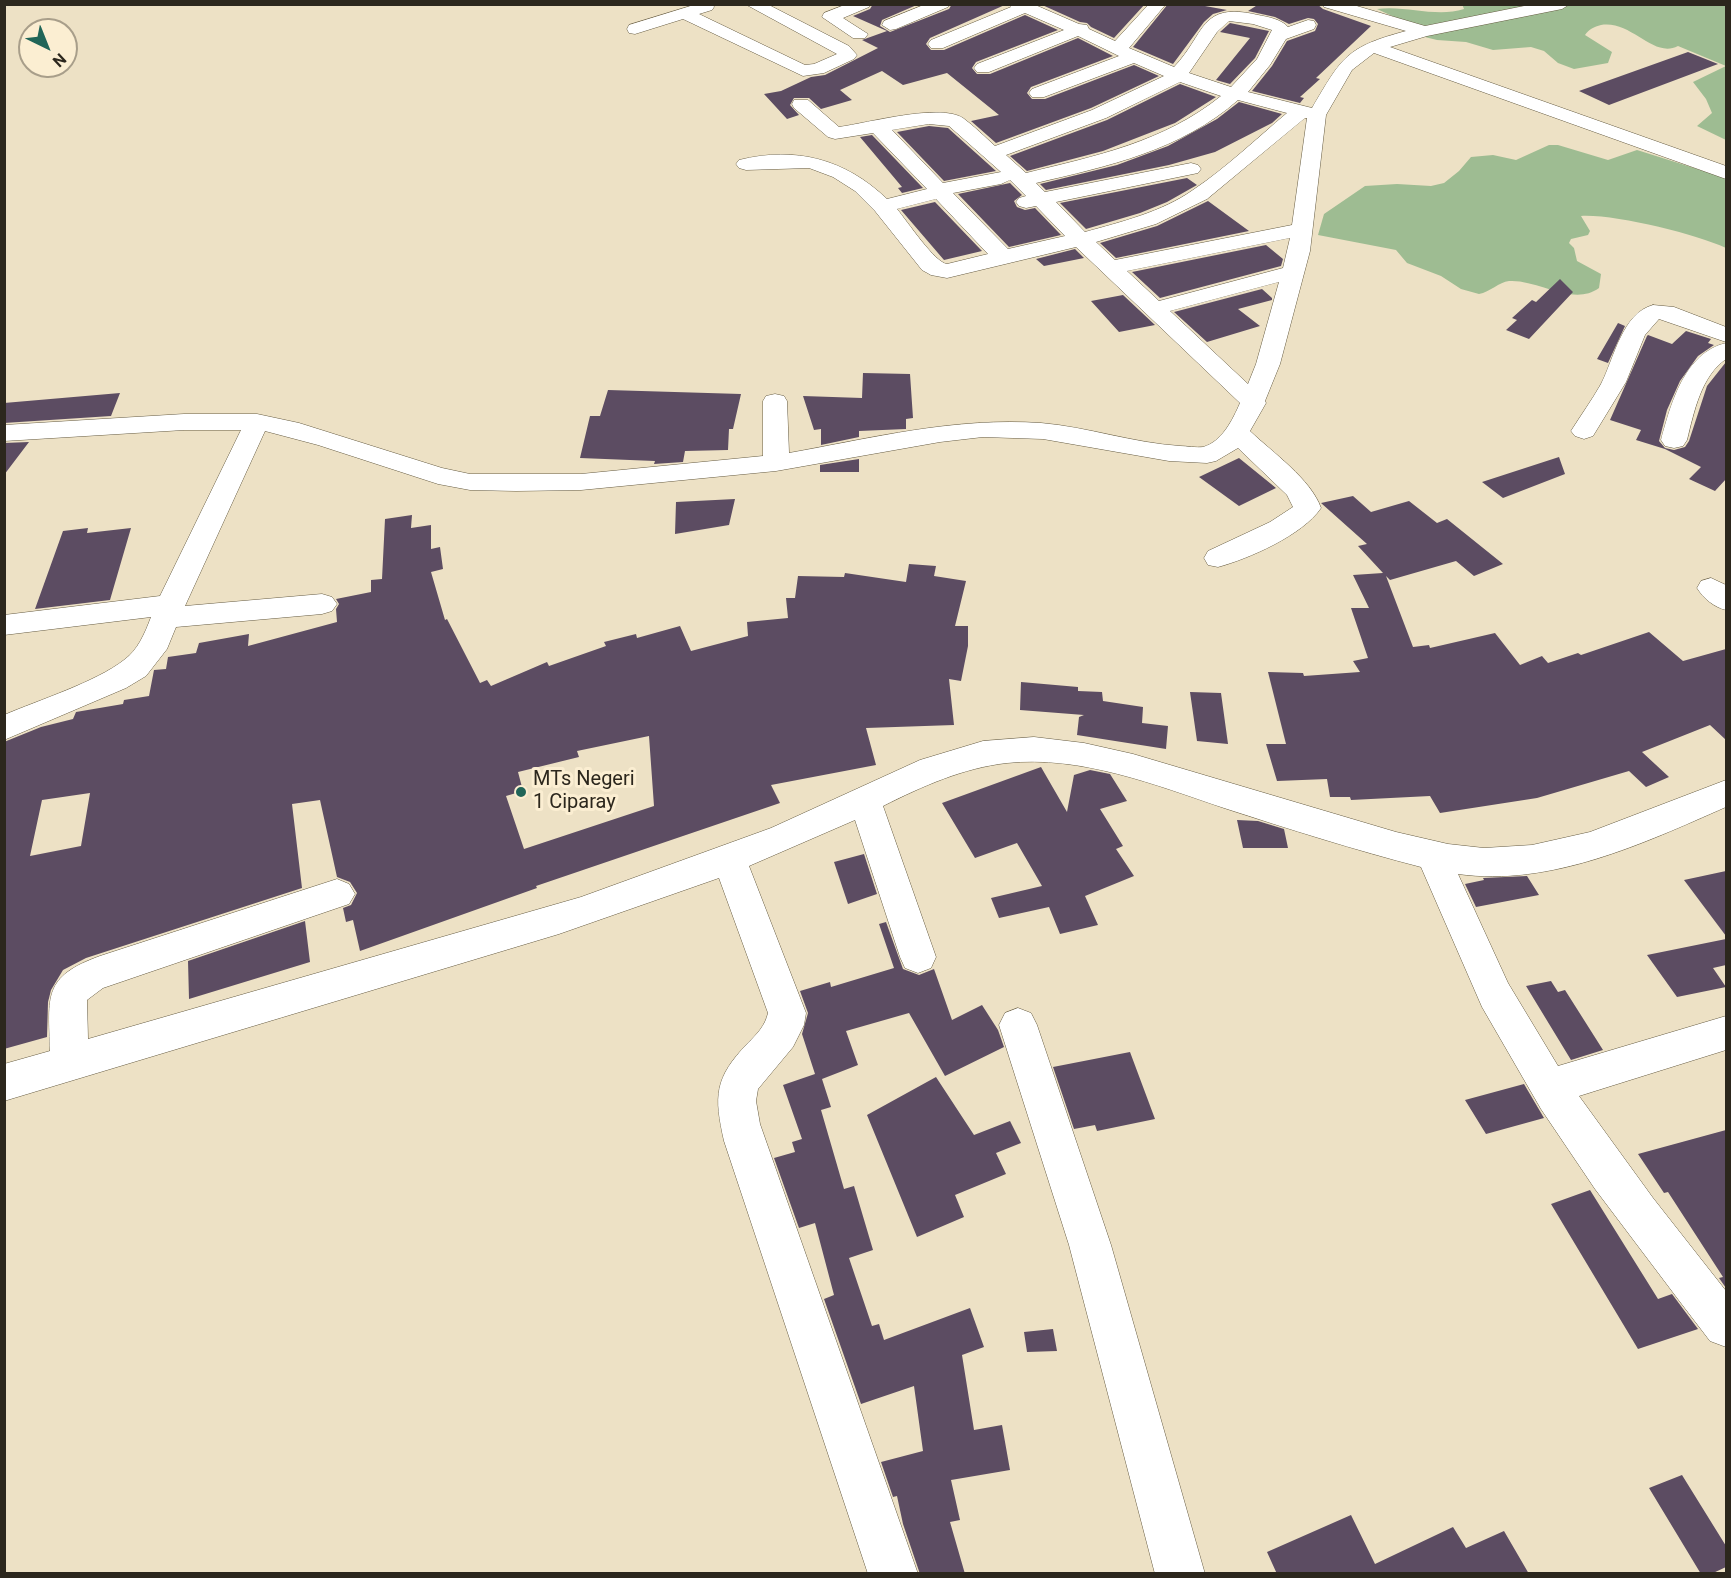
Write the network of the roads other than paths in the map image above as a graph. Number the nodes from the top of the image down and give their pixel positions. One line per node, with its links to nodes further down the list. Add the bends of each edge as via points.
1 (714, 4): 10 (street)
2 (753, 4): 10 (street, via 848,55 818,69 803,71)
3 (863, 4): 16 (street, via 830,17)
4 (942, 4): 12 (street)
5 (1158, 4): 20 (street)
6 (1330, 4): 15 (street)
7 (1562, 4): 15 (street)
8 (1021, 6): 13 (street); 18 (street)
9 (1081, 10): 13 (street)
10 (685, 14): 14 (street)
11 (1308, 24): 17 (street)
12 (890, 25)
13 (1073, 26): 20 (street); 21 (street)
14 (634, 29)
15 (1425, 31): 19 (street)
16 (859, 34)
17 (1279, 36): 22 (street, via 1281,28 1276,25 1226,16 1213,26); 24 (street, via 1262,64)
18 (937, 44)
19 (1373, 46): 26 (street, via 1345,67); 34 (street)
20 (1126, 53): 22 (street); 23 (street)
21 (983, 69)
22 (1177, 75): 24 (street); 28 (street)
23 (1038, 93)
24 (1236, 94): 26 (street); 30 (street)
25 (801, 104): 29 (street, via 835,133)
26 (1309, 113): 36 (street); 40 (street)
27 (942, 118): 29 (street); 31 (street, via 954,120); 35 (street)
28 (1082, 123): 30 (street); 31 (street)
29 (878, 127): 37 (street)
30 (1143, 149): 33 (street); 35 (street)
31 (993, 153): 35 (street)
32 (746, 164): 39 (street, via 822,164 849,177)
33 (1191, 169): 36 (street); 38 (street)
34 (1726, 172)
35 (1012, 179): 37 (street); 38 (street)
36 (1218, 180): 41 (street, via 1204,194 1176,209)
37 (941, 191): 39 (street); 42 (street)
38 (1034, 201): 41 (street)
39 (882, 206): 42 (street, via 938,270)
40 (1302, 229): 43 (street); 44 (street)
41 (1072, 241): 42 (street); 43 (street); 49 (street)
42 (1004, 257)
43 (1111, 268): 45 (street)
44 (1293, 272): 45 (street); 49 (street, via 1268,364)
45 (1154, 309): 49 (street)
46 (1726, 335): 51 (street, via 1666,312 1653,312 1634,333 1614,382)
47 (1726, 350): 53 (street, via 1711,357 1702,370)
48 (775, 401): 54 (street)
49 (1245, 418): 54 (street, via 1222,448 1201,456 1043,431 983,429); 55 (street, via 1307,508 1288,524)
50 (257, 422): 52 (street, via 184,422); 54 (street, via 290,428 438,476 470,482 581,482); 57 (street)
51 (1584, 431)
52 (4, 433)
53 (1674, 440)
54 (777, 463)
55 (1218, 558)
56 (322, 604): 57 (street)
57 (167, 611): 58 (street); 59 (street, via 149,653 135,668)
58 (4, 625)
59 (4, 728)
60 (1726, 793): 62 (street, via 1646,827 1552,856 1502,862)
61 (865, 801): 62 (street, via 975,754 1042,750 1137,768); 63 (street); 65 (street)
62 (1434, 857): 70 (street, via 1505,1013)
63 (729, 859): 68 (street, via 600,906); 72 (street, via 787,1013 781,1033 757,1058 740,1084 738,1117)
64 (337, 894): 68 (street, via 82,980 68,997)
65 (918, 957)
66 (1018, 1025): 73 (street, via 1090,1245)
67 (1726, 1033): 70 (street)
68 (70, 1063): 69 (street)
69 (4, 1083)
70 (1550, 1087): 71 (street, via 1595,1155)
71 (1726, 1325)
72 (893, 1574)
73 (1180, 1574)

